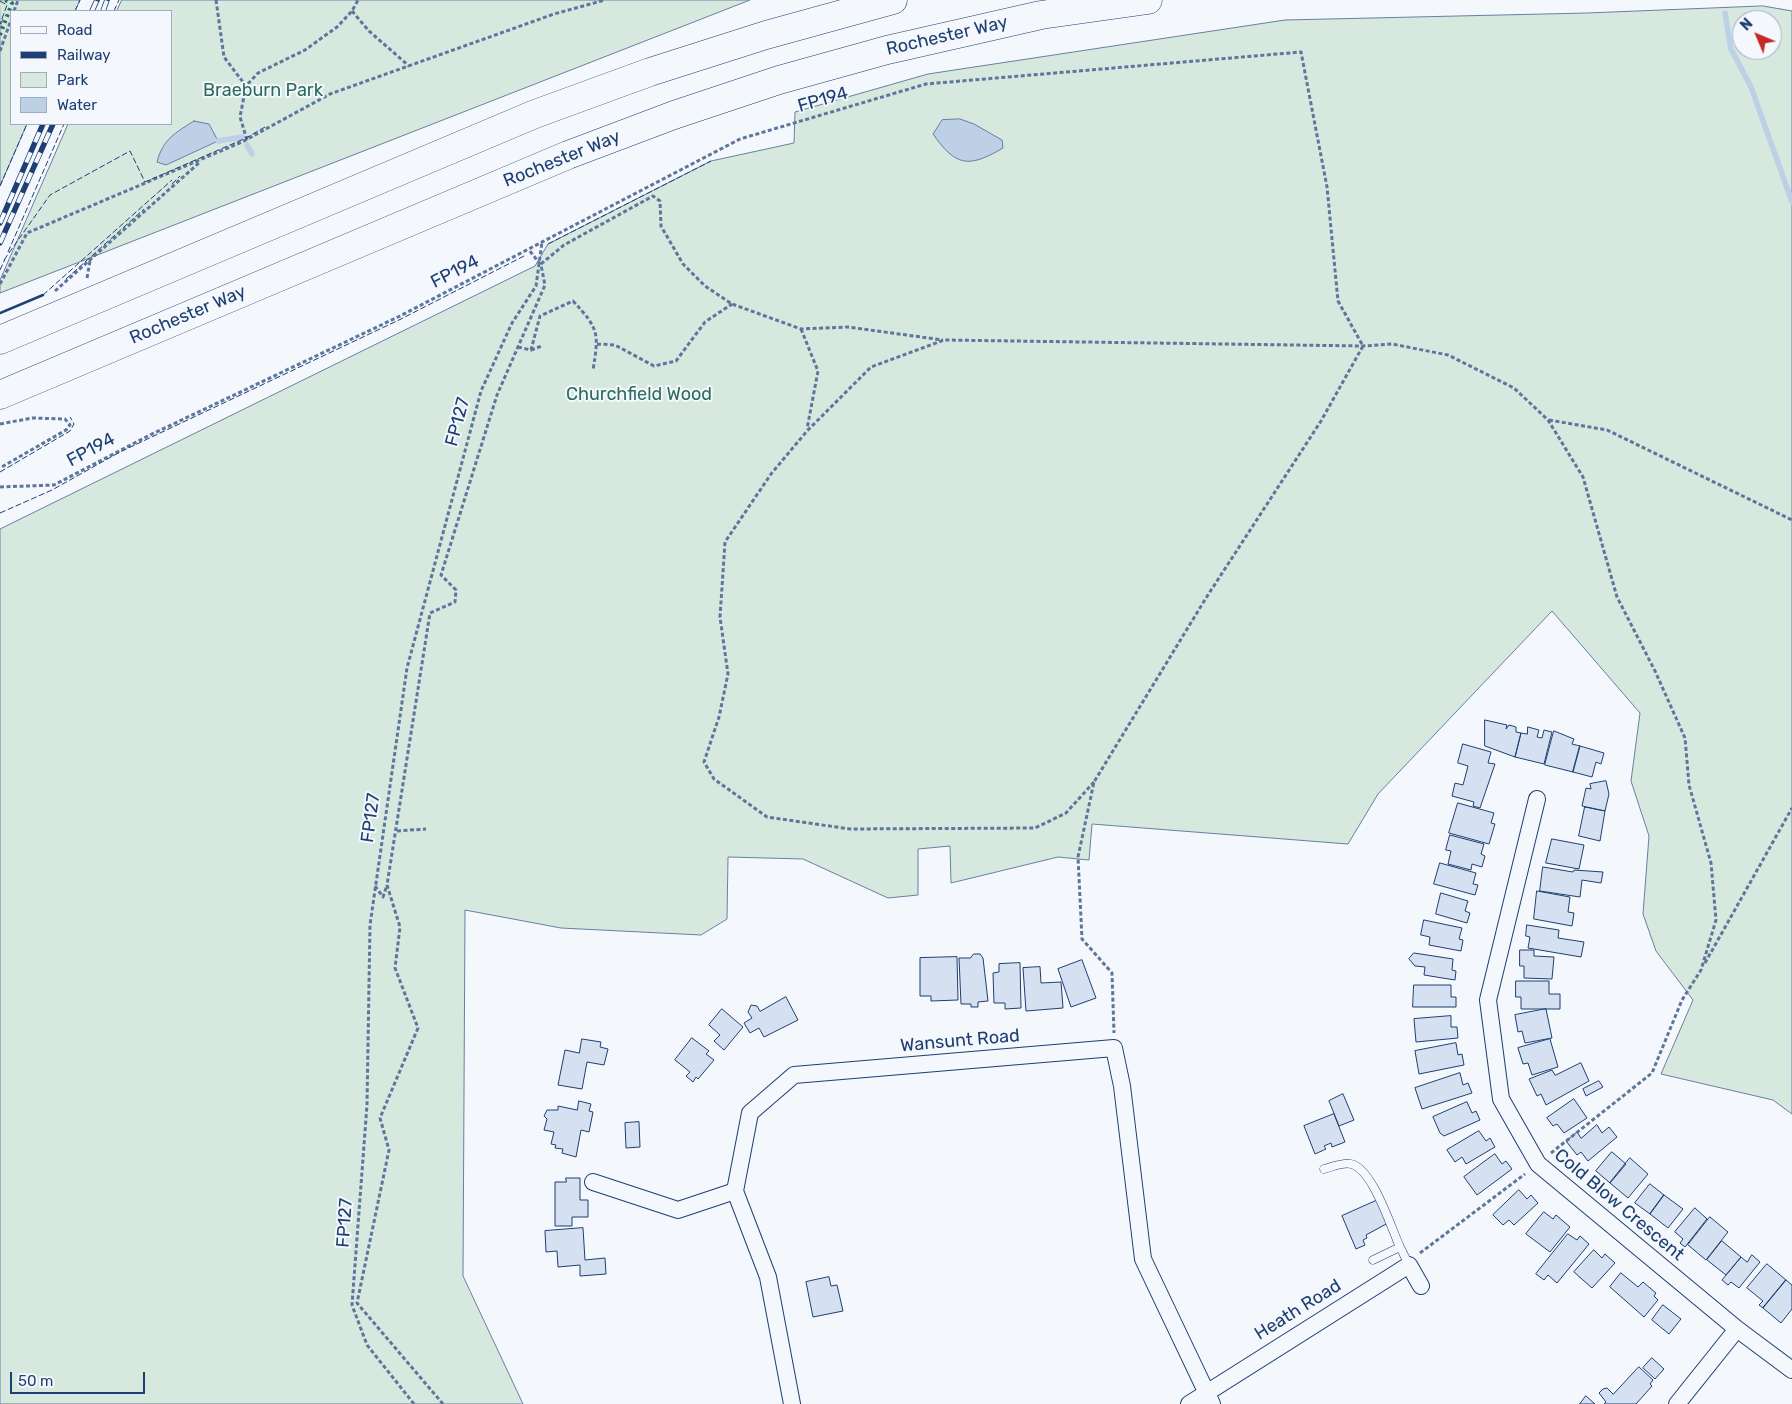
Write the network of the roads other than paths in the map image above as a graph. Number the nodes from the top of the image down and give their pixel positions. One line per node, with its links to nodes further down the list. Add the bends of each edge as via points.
1 (893, 0): 3 (highway, via 766,35 650,72 535,114)
2 (1148, 0): 4 (highway, Rochester Way, via 1041,15 887,50 779,80 674,115 568,155)
3 (0, 340)
4 (0, 395)
5 (1537, 799): 13 (street, Cold Blow Crescent, via 1488,1000 1500,1100 1538,1164)
6 (1324, 1169): 9 (lane, via 1348,1163 1364,1173)
7 (593, 1182): 8 (street, via 678,1210)
8 (735, 1192): 15 (street, Wansunt Road, via 750,1113 794,1075 1114,1048 1122,1086 1143,1259); 16 (street, via 768,1277)
9 (1400, 1247): 10 (lane); 11 (lane)
10 (1373, 1260)
11 (1410, 1264): 12 (street); 15 (street, Heath Road)
12 (1421, 1286)
13 (1737, 1329): 14 (street, Cold Blow Crescent); 18 (street)
14 (1792, 1370)
15 (1208, 1398): 17 (street, Heath Road)
16 (792, 1404)
17 (1189, 1404)
18 (1677, 1404)

